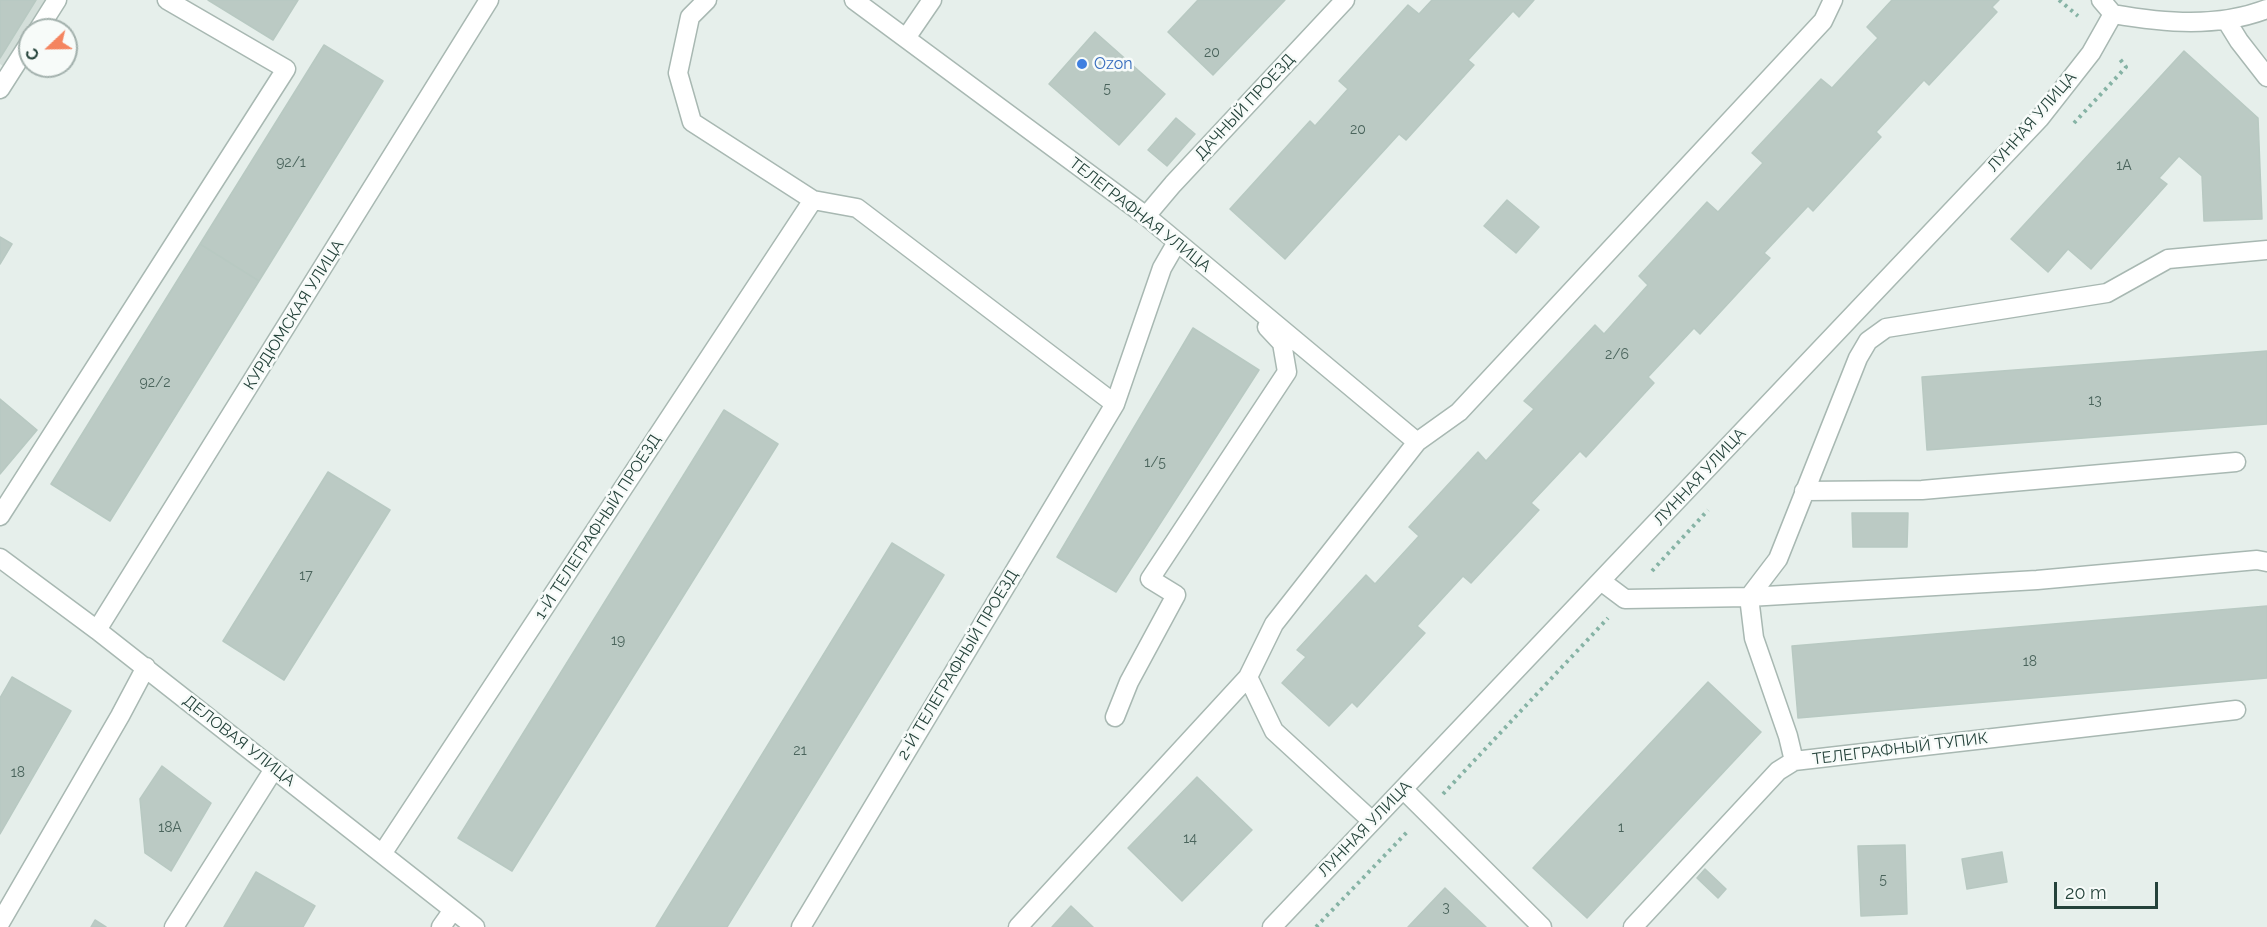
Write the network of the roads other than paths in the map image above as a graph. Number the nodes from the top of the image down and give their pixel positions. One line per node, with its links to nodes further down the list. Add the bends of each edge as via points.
1 (57, 0): 11 (street)
2 (167, 0): 26 (street, via 286,69)
3 (489, 0): 31 (street, КУРДЮМСКАЯ УЛИЦА)
4 (706, 0): 17 (street, via 690,17 678,74 692,122)
5 (854, 0): 13 (street, ТЕЛЕГРАФНАЯ УЛИЦА)
6 (932, 0): 13 (street)
7 (1345, 0): 18 (street, ДАЧНЫЙ ПРОЕЗД)
8 (1833, 0): 23 (street, via 1823,21 1459,412)
9 (2107, 7): 12 (street, via 2140,19 2198,23); 29 (street, ЛУННАЯ УЛИЦА, via 2091,53 2040,118)
10 (2267, 9): 12 (street)
11 (46, 18)
12 (2226, 20): 15 (street)
13 (906, 38): 18 (street, ТЕЛЕГРАФНАЯ УЛИЦА)
14 (18, 61): 16 (street)
15 (2267, 77)
16 (0, 89)
17 (813, 200): 22 (street, via 856,208); 40 (street, 1-Й ТЕЛЕГРАФНЫЙ ПРОЕЗД)
18 (1146, 216): 19 (street, ТЕЛЕГРАФНАЯ УЛИЦА)
19 (1177, 242): 21 (street, ТЕЛЕГРАФНАЯ УЛИЦА); 22 (street, 2-Й ТЕЛЕГРАФНЫЙ ПРОЕЗД, via 1162,268)
20 (2267, 250): 25 (street, via 2168,259 2107,293 1886,328 1868,341 1858,358)
21 (1227, 284): 23 (street, ТЕЛЕГРАФНАЯ УЛИЦА); 35 (street, via 1282,344 1287,372 1150,579 1176,595)
22 (1115, 404): 46 (street, 2-Й ТЕЛЕГРАФНЫЙ ПРОЕЗД)
23 (1417, 442): 33 (street, via 1274,624)
24 (2236, 462): 25 (street, via 1922,490)
25 (1804, 491): 30 (street, via 1778,559)
26 (0, 516)
27 (0, 558): 31 (street, ДЕЛОВАЯ УЛИЦА)
28 (2267, 562): 30 (street)
29 (1601, 581): 30 (street, via 1625,599); 38 (street, ЛУННАЯ УЛИЦА)
30 (1749, 597): 36 (street, via 1754,638)
31 (97, 630): 32 (street, ДЕЛОВАЯ УЛИЦА)
32 (146, 667): 37 (street, ДЕЛОВАЯ УЛИЦА); 42 (street)
33 (1248, 677): 39 (street, via 1274,730); 47 (street)
34 (2236, 710): 36 (street, ТЕЛЕГРАФНЫЙ ТУПИК)
35 (1115, 717)
36 (1794, 761): 50 (street, ТЕЛЕГРАФНЫЙ ТУПИК, via 1778,771)
37 (274, 769): 40 (street, ДЕЛОВАЯ УЛИЦА); 43 (street)
38 (1404, 790): 39 (street, ЛУННАЯ УЛИЦА); 49 (street)
39 (1372, 821): 48 (street, ЛУННАЯ УЛИЦА)
40 (382, 854): 41 (street, ДЕЛОВАЯ УЛИЦА)
41 (453, 910): 44 (street); 45 (street, ДЕЛОВАЯ УЛИЦА)
42 (0, 923)
43 (174, 927)
44 (441, 927)
45 (475, 927)
46 (801, 927)
47 (1018, 927)
48 (1272, 927)
49 (1542, 927)
50 (1633, 927)

